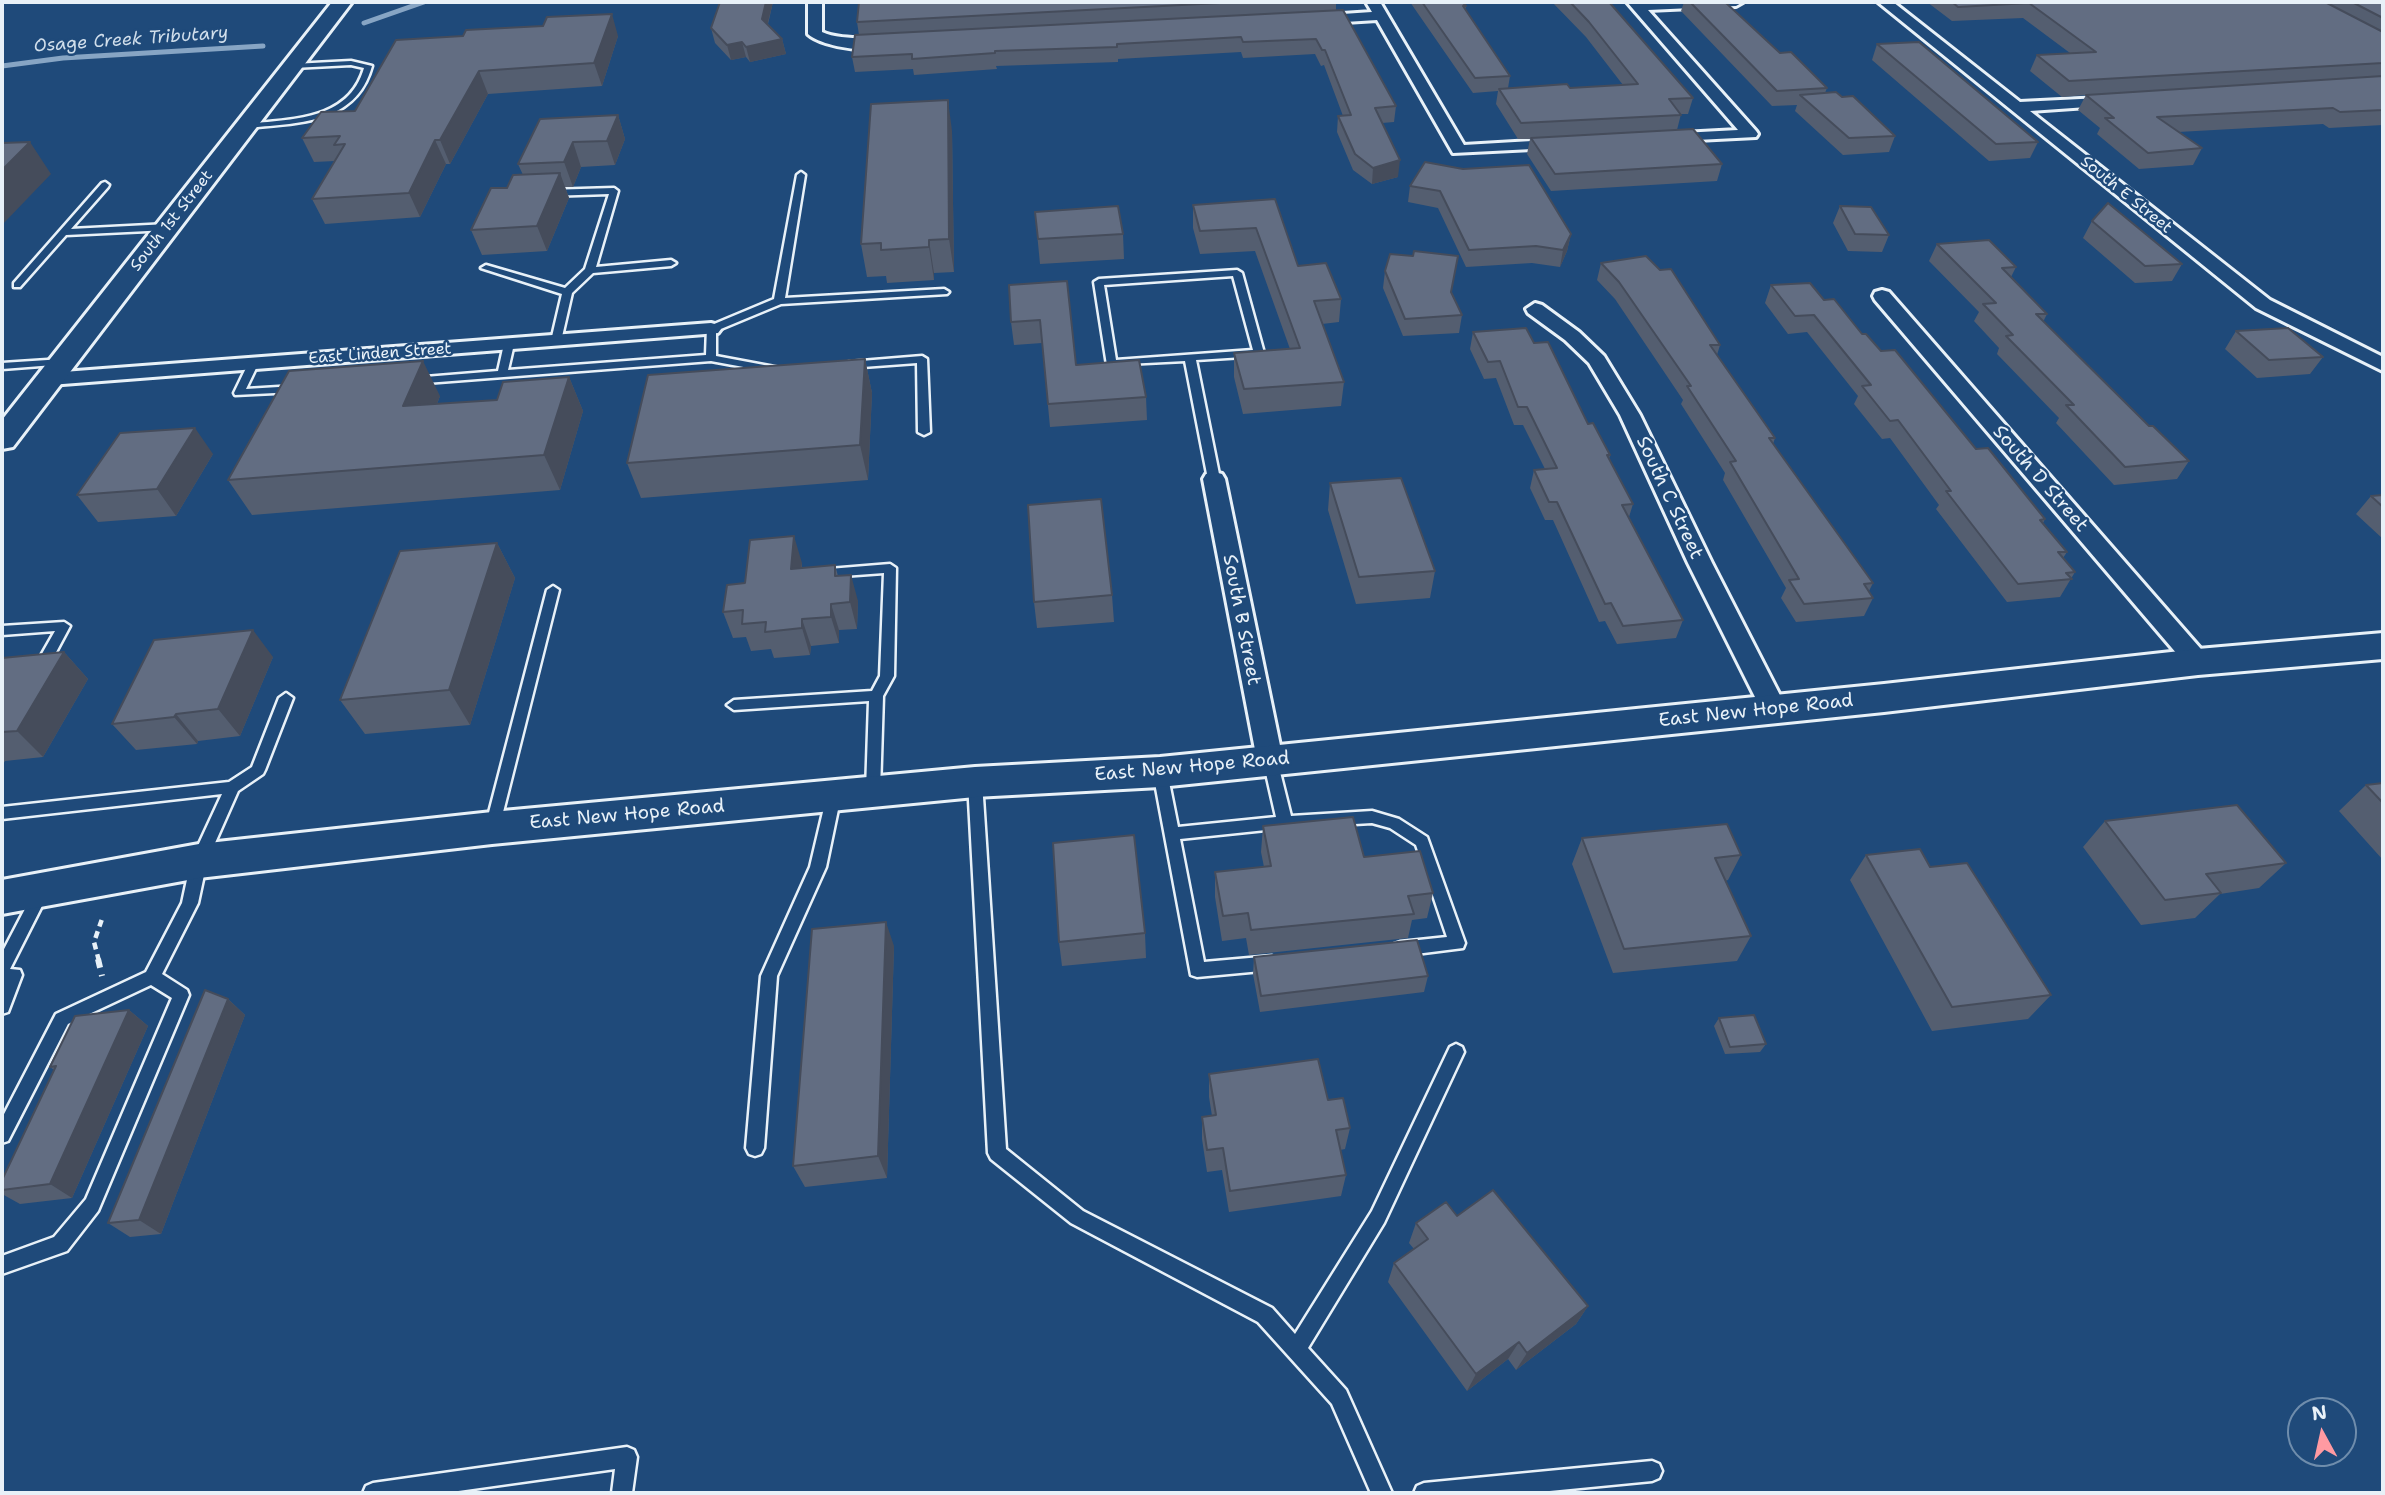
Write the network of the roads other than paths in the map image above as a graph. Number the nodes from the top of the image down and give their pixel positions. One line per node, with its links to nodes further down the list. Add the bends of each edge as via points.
1 (342, 2): 10 (street, South 1st Street)
2 (815, 2): 9 (street, via 815,34 828,42)
3 (1373, 2): 7 (street)
4 (1736, 2): 6 (street)
5 (1885, 2): 12 (street, South E Street)
6 (1636, 4): 14 (street)
7 (1381, 16): 8 (street); 17 (street)
8 (1299, 21)
9 (900, 43)
10 (293, 66): 13 (street, South 1st Street); 13 (lane, via 368,66 360,88 339,108 311,118)
11 (2138, 99): 12 (street)
12 (2015, 107): 38 (street, South E Street, via 2263,304)
13 (247, 125): 21 (street, South 1st Street)
14 (1751, 134): 15 (street)
15 (1653, 140)
16 (1584, 144): 17 (street)
17 (1459, 150)
18 (801, 175): 30 (lane)
19 (105, 185): 22 (lane)
20 (531, 194): 25 (lane, via 614,191)
21 (168, 227): 22 (lane); 42 (street, South 1st Street)
22 (63, 232): 26 (lane)
23 (671, 263): 25 (lane)
24 (486, 268): 27 (lane)
25 (590, 270): 27 (lane)
26 (16, 285)
27 (566, 292): 33 (lane)
28 (944, 292): 30 (lane)
29 (1882, 296): 53 (street, South D Street)
30 (779, 302): 32 (lane)
31 (1535, 309): 58 (street, South C Street, via 1597,360 1630,415)
32 (711, 329): 33 (street, East Linden Street); 35 (lane)
33 (556, 341): 34 (street, East Linden Street)
34 (509, 344): 37 (street, East Linden Street); 43 (lane)
35 (711, 358): 41 (lane); 43 (lane)
36 (1189, 358): 36 (lane, via 1259,353 1237,273 1099,282 1111,363); 48 (lane)
37 (253, 363): 42 (street, East Linden Street); 45 (lane, via 239,393)
38 (2383, 365)
39 (2, 366): 42 (lane)
40 (830, 366): 46 (lane, via 922,359)
41 (791, 369)
42 (56, 371): 47 (street, South 1st Street)
43 (502, 375): 44 (lane)
44 (405, 382)
45 (308, 388)
46 (924, 432)
47 (2, 440)
48 (1214, 479): 59 (street, South B Street)
49 (829, 573): 55 (lane, via 890,568 887,676)
50 (553, 590): 67 (lane)
51 (2, 631): 54 (lane, via 64,626)
52 (2383, 646): 53 (street, East New Hope Road)
53 (2199, 662): 58 (street, East New Hope Road)
54 (42, 666)
55 (876, 696): 57 (lane); 63 (lane)
56 (286, 698): 62 (lane, via 258,770)
57 (734, 705)
58 (1774, 709): 59 (street, East New Hope Road)
59 (1269, 760): 60 (street, East New Hope Road); 66 (lane)
60 (1160, 772): 61 (street, East New Hope Road); 68 (lane)
61 (975, 782): 63 (street, East New Hope Road); 82 (lane, via 997,1153 1077,1217 1265,1315)
62 (232, 787): 65 (lane); 69 (lane)
63 (873, 791): 64 (street, East New Hope Road)
64 (834, 795): 67 (street, East New Hope Road); 80 (lane, via 818,867 769,976)
65 (2, 813)
66 (1285, 822): 68 (lane); 72 (lane, via 1372,817 1422,841 1457,943)
67 (492, 828): 69 (street, East New Hope Road)
68 (1171, 834): 73 (lane, via 1197,970)
69 (200, 861): 70 (street, East New Hope Road); 76 (lane, via 190,903)
70 (42, 890): 71 (street, East New Hope Road); 74 (lane)
71 (2, 897)
72 (1388, 950)
73 (1293, 960)
74 (2, 968)
75 (2, 977): 77 (lane, via 15,975)
76 (152, 977): 79 (lane, via 62,1019); 81 (lane, via 181,995 92,1205 60,1244)
77 (2, 1007)
78 (1456, 1052): 82 (lane, via 1378,1217)
79 (2, 1135)
80 (755, 1148)
81 (2, 1265)
82 (1296, 1350): 87 (lane, via 1339,1397)
83 (1652, 1471): 88 (lane)
84 (460, 1487): 85 (lane); 86 (lane, via 627,1457)
85 (373, 1493)
86 (622, 1493)
87 (1382, 1493)
88 (1424, 1493)

